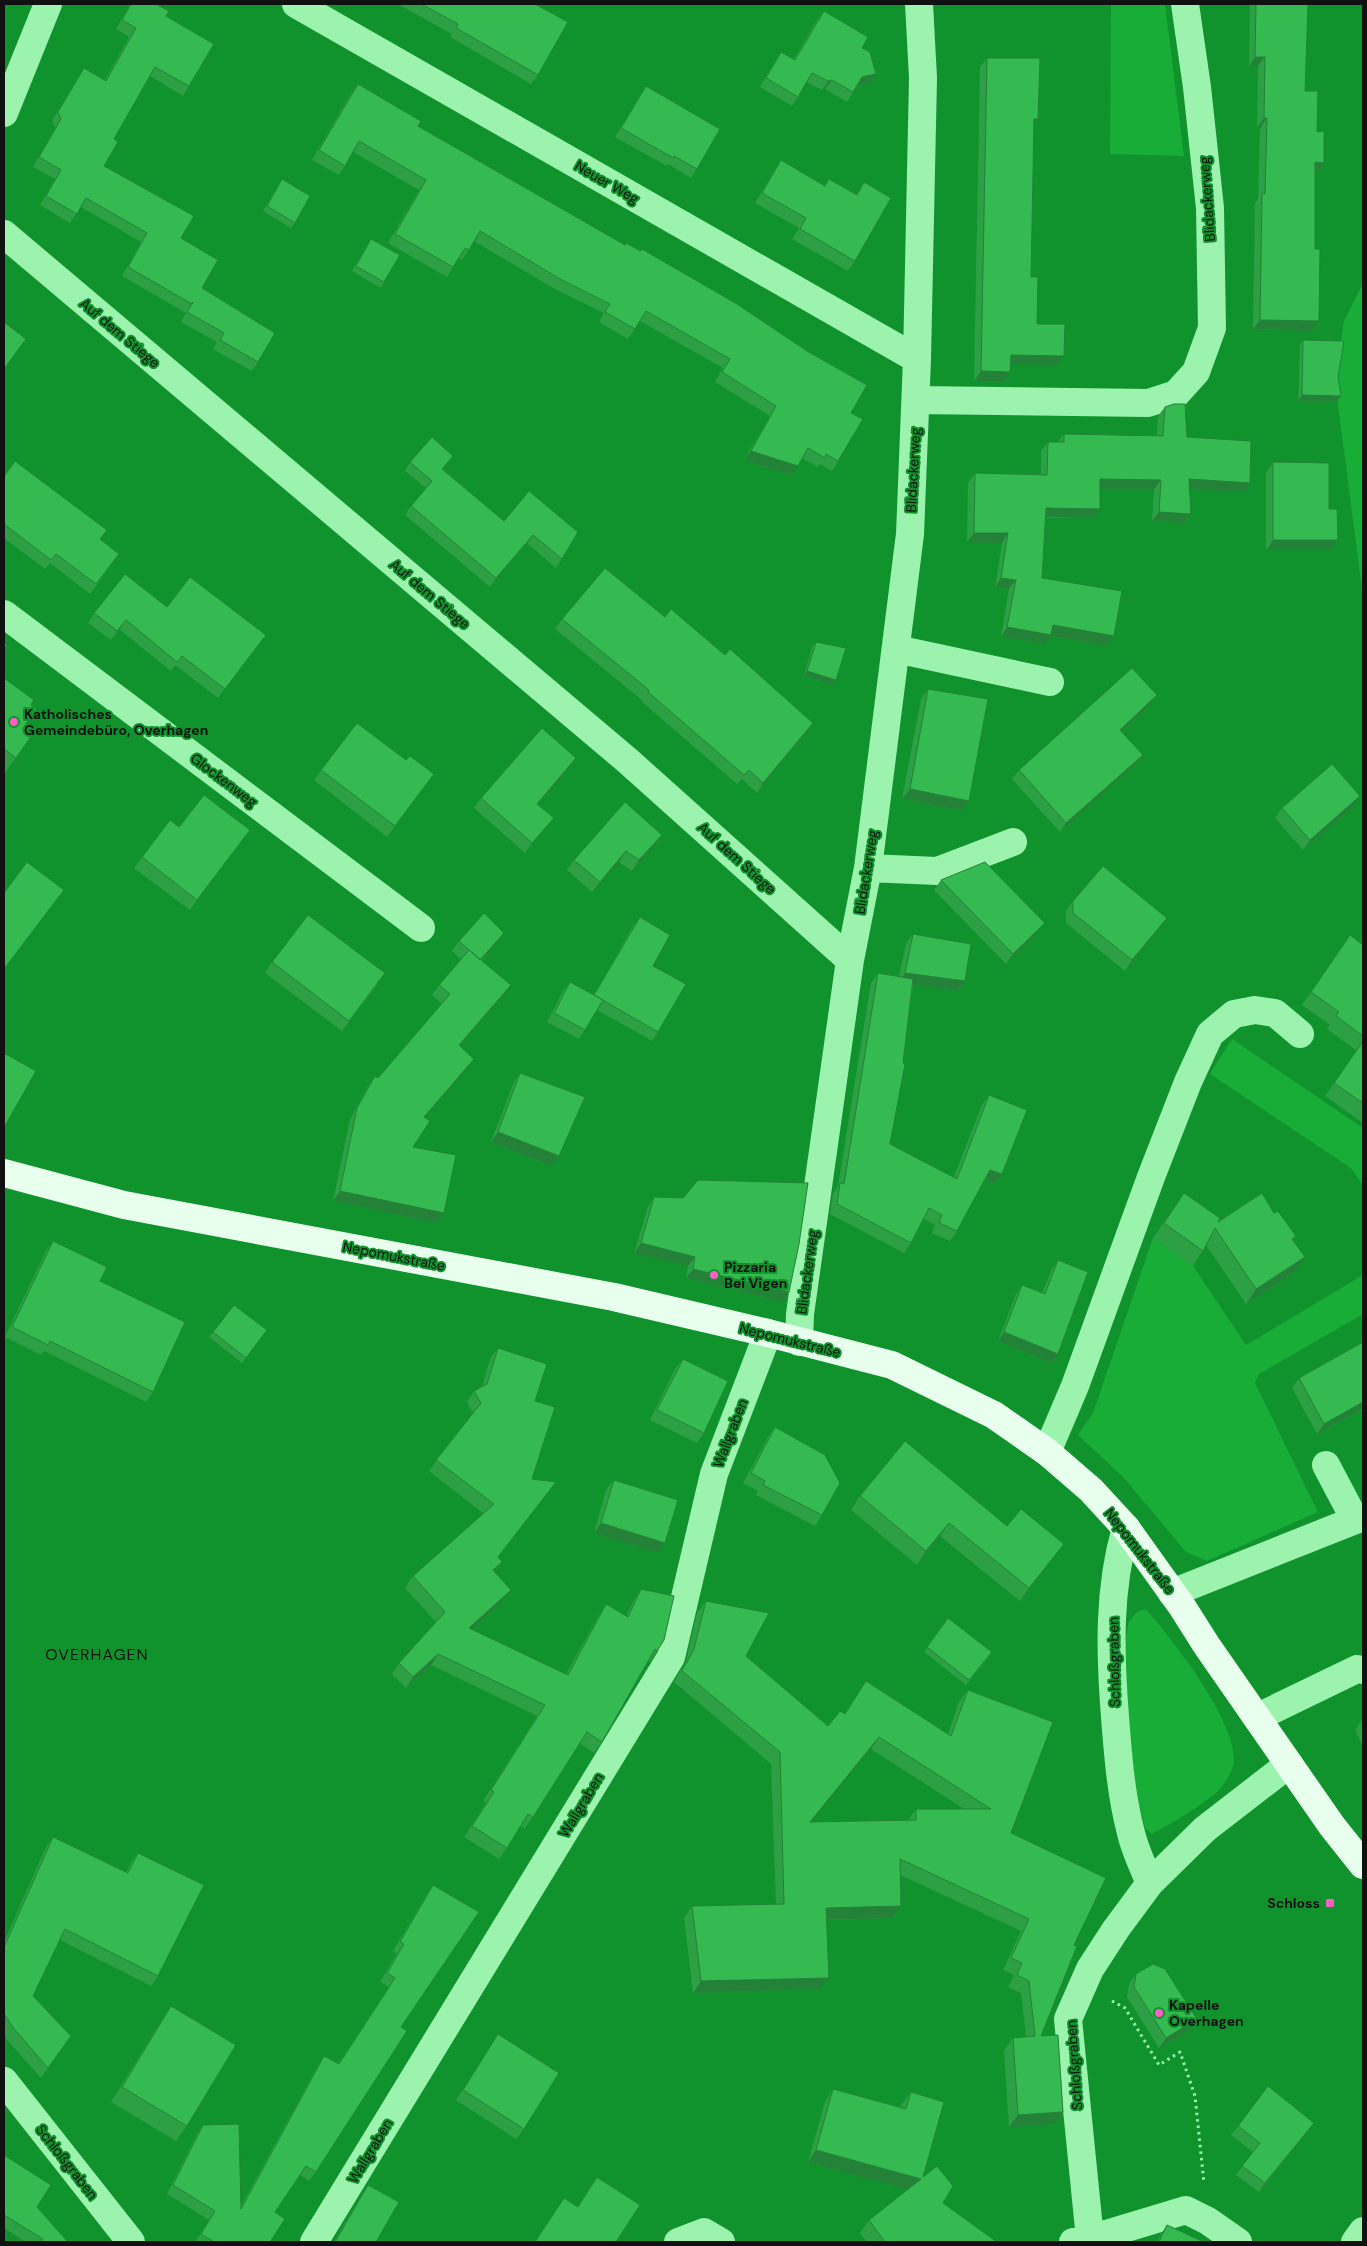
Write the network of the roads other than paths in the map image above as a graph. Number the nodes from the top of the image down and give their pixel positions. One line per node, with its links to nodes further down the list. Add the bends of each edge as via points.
1 (48, 4): 5 (street)
2 (296, 4): 7 (street, Neuer Weg)
3 (919, 4): 7 (street, Blidackerweg, via 923,78)
4 (1185, 4): 8 (street, Blidackerweg, via 1210,208 1212,328 1196,372 1176,394 1148,403)
5 (4, 113)
6 (4, 234): 15 (street, Auf dem Stiege, via 628,761)
7 (917, 359): 8 (street, Blidackerweg)
8 (916, 400): 10 (street, Blidackerweg, via 910,534)
9 (4, 614): 14 (street, Glockenweg)
10 (896, 649): 11 (street); 13 (street, Blidackerweg)
11 (1050, 682)
12 (1013, 842): 13 (street, via 937,871)
13 (868, 868): 15 (street, Blidackerweg)
14 (421, 928)
15 (850, 960): 19 (street, Blidackerweg)
16 (1300, 1034): 20 (street, via 1275,1013 1255,1010 1234,1014 1210,1034 1178,1108 1076,1386)
17 (4, 1173): 18 (main road, Nepomukstraße, via 124,1205 614,1298)
18 (768, 1333): 19 (main road, Nepomukstraße); 34 (street, Wallgraben, via 714,1474 671,1657)
19 (798, 1342): 20 (main road, Nepomukstraße, via 892,1365 994,1415)
20 (1047, 1452): 23 (main road, Nepomukstraße, via 1091,1490)
21 (1326, 1465): 22 (street)
22 (1359, 1519): 24 (street)
23 (1126, 1528): 24 (main road, Nepomukstraße); 29 (street, Schloßgraben, via 1113,1593 1111,1666 1119,1777 1131,1835)
24 (1172, 1592): 26 (main road, Nepomukstraße)
25 (1363, 1670): 26 (street, via 1357,1669)
26 (1258, 1718): 27 (main road, Nepomukstraße)
27 (1289, 1764): 28 (main road, Nepomukstraße); 29 (street, Schloßgraben, via 1205,1829)
28 (1363, 1864)
29 (1150, 1883): 32 (street, Schloßgraben, via 1090,1969 1068,2019)
30 (4, 2081): 33 (street, Schloßgraben)
31 (1363, 2231): 38 (street)
32 (1080, 2241): 37 (street, Schloßgraben, via 1186,2210)
33 (131, 2242)
34 (314, 2242)
35 (678, 2242): 36 (street, via 704,2232)
36 (721, 2242)
37 (1238, 2242)
38 (1355, 2242)

